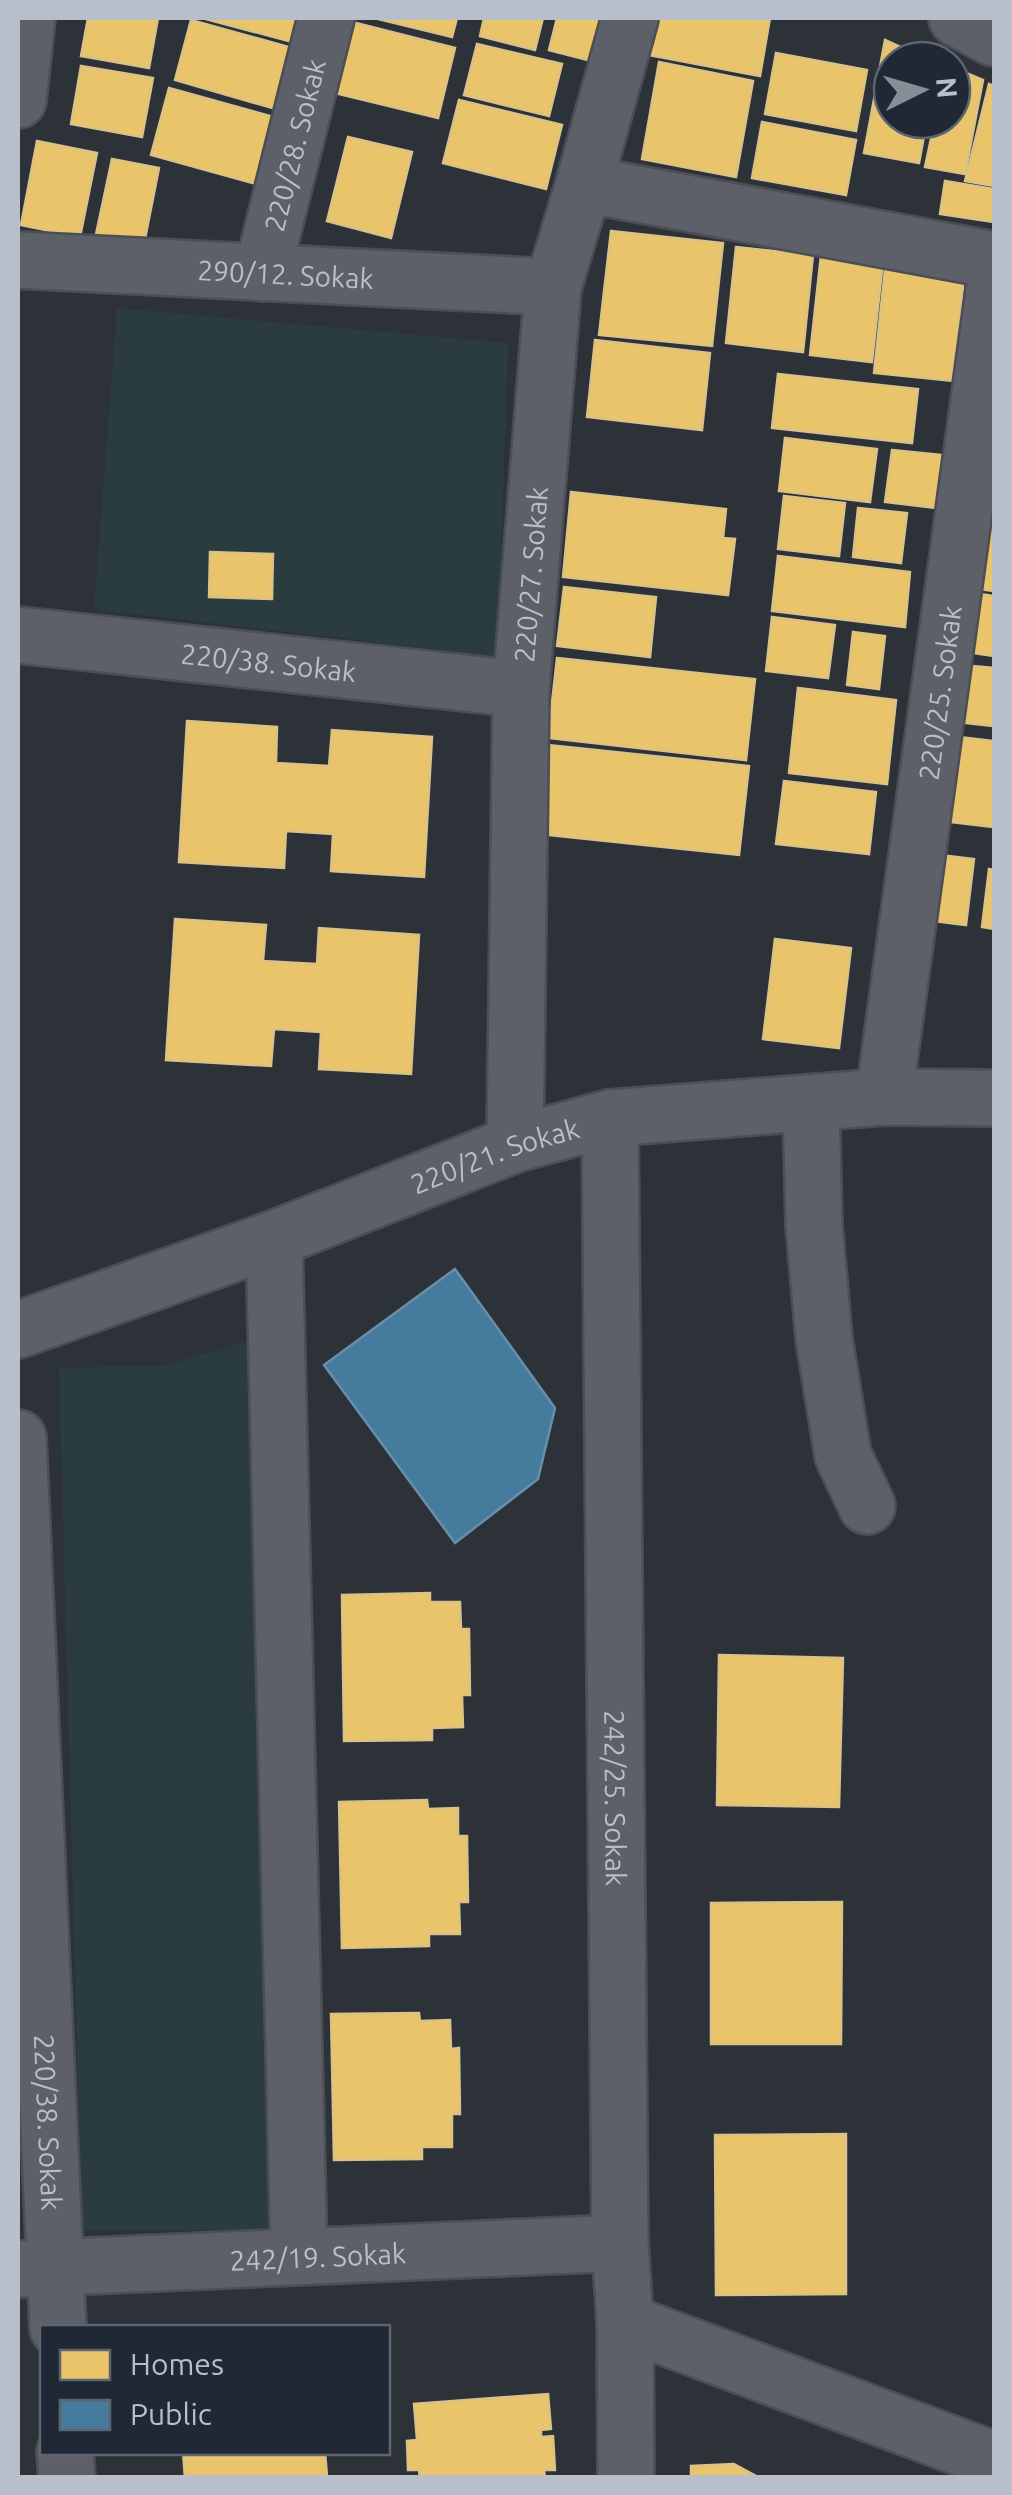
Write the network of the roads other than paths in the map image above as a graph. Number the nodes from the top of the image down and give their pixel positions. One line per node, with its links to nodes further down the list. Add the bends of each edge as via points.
1 (27, 18): 6 (street)
2 (326, 18): 10 (street, 220/28. Sokak)
3 (630, 18): 7 (street, 220/27. Sokak)
4 (958, 18): 5 (street)
5 (994, 38)
6 (18, 100)
7 (584, 184): 9 (street); 11 (street, 220/27. Sokak)
8 (18, 260): 10 (street, 290/12. Sokak)
9 (994, 260)
10 (262, 273): 11 (street, 290/12. Sokak)
11 (553, 287): 14 (street, 220/27. Sokak)
12 (994, 291): 15 (street, 220/25. Sokak)
13 (18, 635): 14 (street, 220/38. Sokak)
14 (521, 689): 19 (street, 220/27. Sokak)
15 (884, 1097): 16 (street, 220/21. Sokak); 17 (street, 220/21. Sokak)
16 (994, 1098)
17 (811, 1103): 18 (street, 220/21. Sokak); 23 (street, via 824,1339 843,1455)
18 (610, 1118): 19 (street, 220/21. Sokak); 24 (street, 242/25. Sokak)
19 (515, 1144): 20 (street, 220/21. Sokak)
20 (274, 1239): 21 (street, 220/21. Sokak); 25 (street)
21 (18, 1330)
22 (18, 1438): 26 (street, 220/38. Sokak)
23 (867, 1506)
24 (620, 2244): 25 (street, 242/19. Sokak); 27 (street, 242/25. Sokak)
25 (299, 2256): 26 (street, 242/19. Sokak)
26 (36, 2268): 28 (street, 220/38. Sokak)
27 (625, 2322): 29 (street); 30 (street, 242/25. Sokak)
28 (57, 2325)
29 (994, 2460)
30 (626, 2478)

